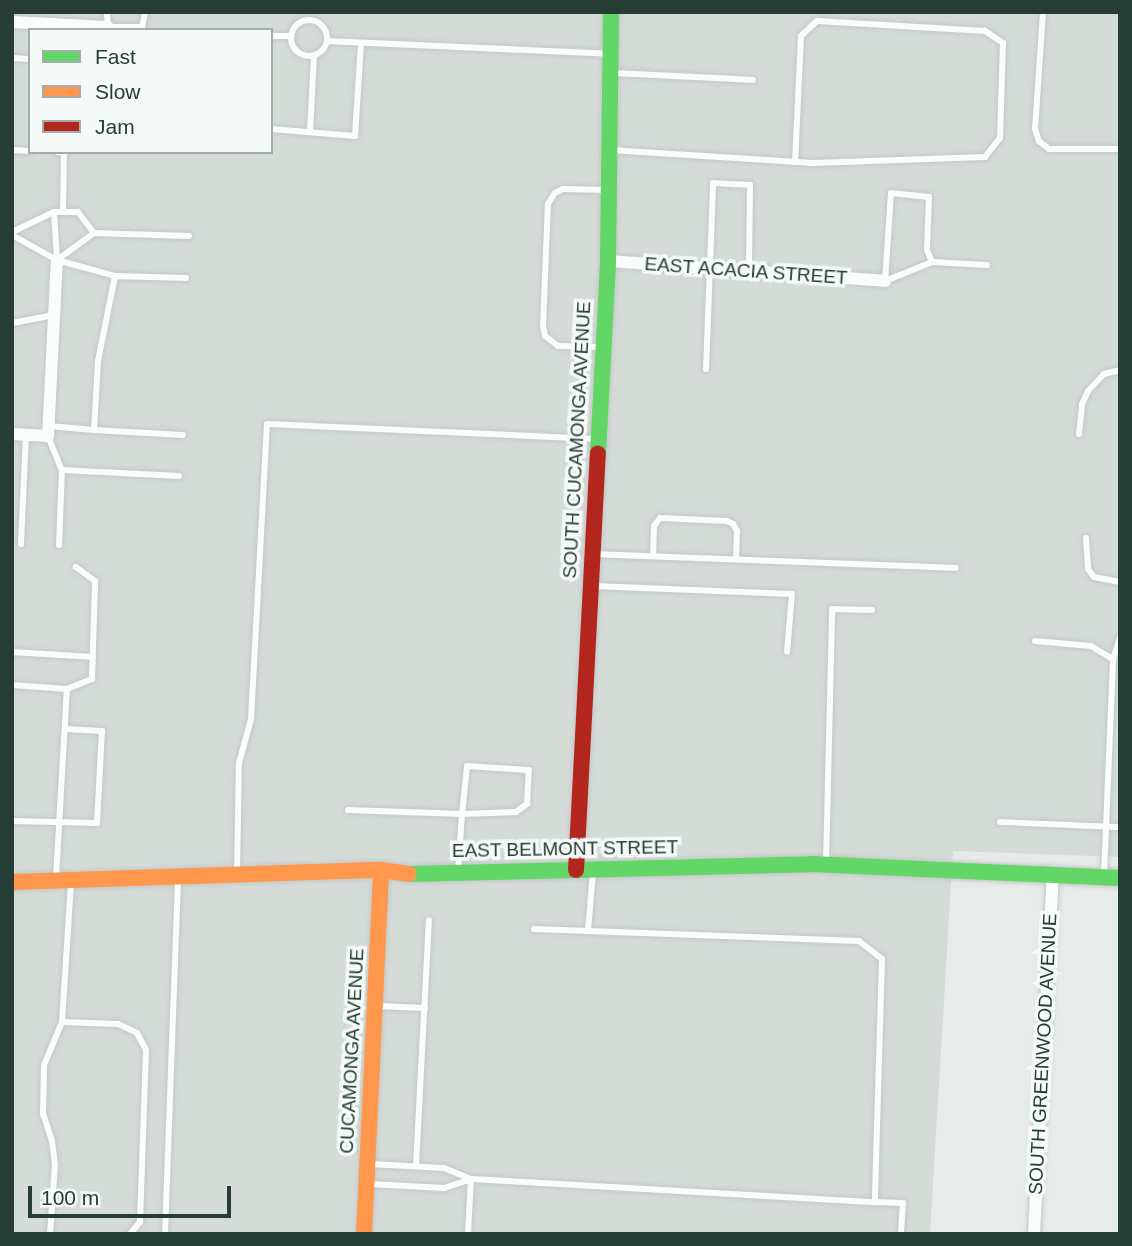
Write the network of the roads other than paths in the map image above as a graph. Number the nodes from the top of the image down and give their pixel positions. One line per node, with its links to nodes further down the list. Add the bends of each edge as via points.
1 (107, 12): 6 (lane)
2 (145, 12): 7 (lane)
3 (611, 12): 12 (street, SOUTH CUCAMONGA AVENUE)
4 (1043, 12): 18 (lane, via 1035,130 1039,141 1049,149)
5 (12, 22): 6 (street)
6 (108, 27): 7 (lane)
7 (142, 28)
8 (273, 36): 9 (lane)
9 (290, 36): 10 (lane, via 296,25 313,20 324,26); 13 (lane, via 297,52)
10 (327, 41): 11 (lane); 13 (lane, via 324,50)
11 (361, 43): 12 (lane); 17 (lane, via 355,136)
12 (611, 54): 14 (street, SOUTH CUCAMONGA AVENUE)
13 (314, 56): 17 (lane)
14 (610, 73): 15 (lane); 19 (street, SOUTH CUCAMONGA AVENUE)
15 (753, 80)
16 (273, 129): 17 (lane)
17 (310, 132)
18 (1120, 149)
19 (609, 150): 21 (lane); 22 (street, SOUTH CUCAMONGA AVENUE)
20 (64, 154): 24 (lane)
21 (795, 162): 21 (lane, via 985,157 1000,138 1003,43 985,31 817,21 802,36)
22 (609, 190): 29 (street, SOUTH CUCAMONGA AVENUE); 39 (lane, via 563,189 548,204 545,336 558,346)
23 (54, 212): 24 (lane); 26 (lane); 28 (lane)
24 (63, 212): 25 (lane, via 78,212)
25 (94, 233): 27 (lane); 28 (lane)
26 (12, 234): 28 (lane)
27 (189, 236)
28 (57, 260): 34 (lane); 37 (street)
29 (608, 261): 32 (street, EAST ACACIA STREET); 39 (street, SOUTH CUCAMONGA AVENUE)
30 (932, 262): 31 (lane); 36 (lane); 36 (lane, via 927,250 929,197 891,192)
31 (987, 265)
32 (709, 268): 33 (street, EAST ACACIA STREET); 33 (lane, via 713,183 750,185); 40 (lane)
33 (748, 271): 36 (street, EAST ACACIA STREET)
34 (116, 276): 35 (lane); 42 (lane, via 98,361)
35 (186, 278)
36 (885, 281)
37 (54, 315): 38 (lane); 43 (street)
38 (12, 323)
39 (603, 347): 47 (street, SOUTH CUCAMONGA AVENUE)
40 (706, 369)
41 (1120, 370): 44 (lane, via 1104,374 1088,391)
42 (94, 430): 43 (lane); 46 (lane)
43 (49, 431): 45 (street); 48 (lane)
44 (1079, 433)
45 (19, 435): 51 (lane)
46 (183, 435)
47 (598, 439): 53 (street, SOUTH CUCAMONGA AVENUE); 83 (lane, via 267,424 251,719 239,763)
48 (62, 470): 49 (lane); 52 (lane)
49 (180, 476)
50 (1086, 538): 58 (lane, via 1088,569 1094,577)
51 (22, 544)
52 (59, 545)
53 (592, 554): 54 (lane); 59 (street, SOUTH CUCAMONGA AVENUE)
54 (653, 556): 55 (lane); 55 (lane, via 654,526 660,518 733,524)
55 (736, 559): 57 (lane)
56 (76, 567): 65 (lane, via 95,581)
57 (956, 568)
58 (1120, 582)
59 (591, 586): 64 (lane, via 792,594); 80 (street, SOUTH CUCAMONGA AVENUE)
60 (872, 610): 77 (lane, via 832,609)
61 (1120, 638): 66 (lane)
62 (1035, 641): 66 (lane, via 1091,646)
63 (12, 652): 65 (lane)
64 (787, 652)
65 (93, 657): 68 (lane, via 92,679)
66 (1113, 659): 75 (lane)
67 (12, 685): 68 (lane)
68 (67, 689): 69 (lane)
69 (66, 729): 73 (lane); 73 (lane, via 102,731 97,823)
70 (348, 810): 71 (lane)
71 (463, 814): 71 (lane, via 467,766 529,770 527,804 516,812); 81 (lane)
72 (12, 821): 73 (lane)
73 (60, 821): 86 (lane)
74 (1000, 822): 75 (lane)
75 (1106, 827): 76 (lane); 85 (lane)
76 (1120, 827)
77 (826, 864): 78 (street, EAST BELMONT STREET); 82 (street, EAST BELMONT STREET)
78 (593, 869): 80 (street, EAST BELMONT STREET); 90 (lane)
79 (381, 870): 81 (street, EAST BELMONT STREET, via 398,874); 83 (street, EAST BELMONT STREET); 91 (street, CUCAMONGA AVENUE)
80 (576, 870): 81 (street, EAST BELMONT STREET)
81 (457, 872)
82 (1053, 874): 85 (street, EAST BELMONT STREET); 105 (street, SOUTH GREENWOOD AVENUE)
83 (237, 875): 84 (street, EAST BELMONT STREET)
84 (178, 876): 86 (street, EAST BELMONT STREET); 101 (lane)
85 (1112, 877)
86 (64, 880): 87 (street, EAST BELMONT STREET); 93 (lane)
87 (12, 882)
88 (429, 920): 92 (lane)
89 (534, 929): 90 (lane)
90 (588, 931): 98 (lane, via 859,941 882,959)
91 (375, 1006): 92 (lane); 94 (street, CUCAMONGA AVENUE)
92 (425, 1008): 95 (lane)
93 (62, 1022): 99 (lane, via 44,1065 43,1114 55,1165); 100 (lane, via 118,1024 137,1033 146,1049 140,1222)
94 (368, 1164): 95 (lane); 97 (street, CUCAMONGA AVENUE)
95 (416, 1167): 96 (lane, via 444,1168)
96 (471, 1179): 97 (lane, via 444,1188); 98 (lane); 103 (lane)
97 (367, 1184): 102 (street, CUCAMONGA AVENUE)
98 (875, 1202): 104 (lane, via 903,1203)
99 (50, 1234)
100 (130, 1234)
101 (165, 1234)
102 (365, 1234)
103 (468, 1234)
104 (901, 1234)
105 (1034, 1234)

